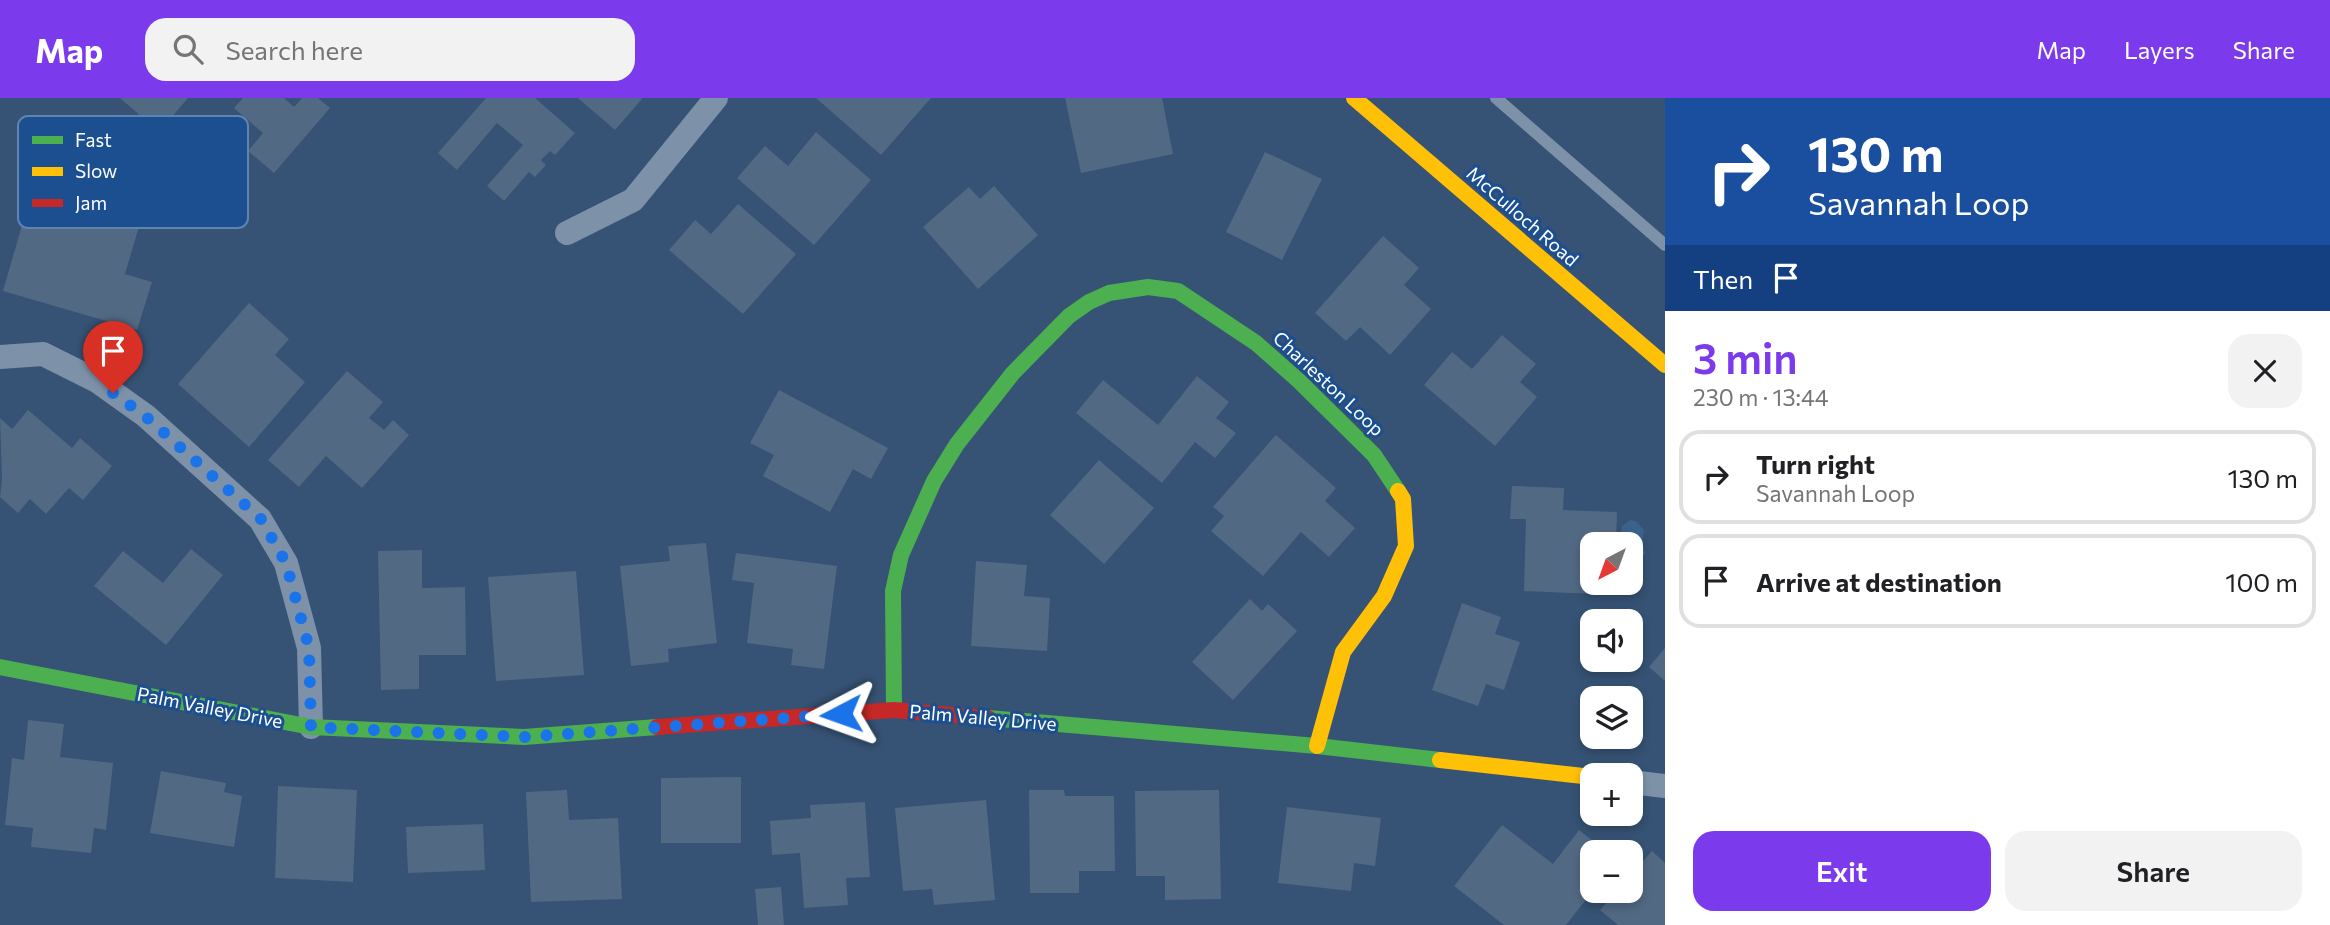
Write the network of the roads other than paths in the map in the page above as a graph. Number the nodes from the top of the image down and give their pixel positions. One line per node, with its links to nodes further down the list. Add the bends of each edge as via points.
1 (716, 98): 4 (street, via 633,200)
2 (1354, 98): 7 (street, McCulloch Road)
3 (1496, 98): 5 (lane)
4 (567, 233)
5 (1665, 245)
6 (0, 358): 10 (street, via 43,354 97,381 145,416 261,519 286,563 309,648)
7 (1665, 365)
8 (0, 667): 10 (street, Palm Valley Drive)
9 (894, 710): 10 (street, Palm Valley Drive, via 524,737); 11 (street, Palm Valley Drive); 11 (street, Charleston Loop, via 893,591 901,555 934,481 983,410 1061,324 1109,293 1148,287 1178,291 1256,343 1374,455 1403,499 1406,546 1384,596 1343,652)
10 (311, 727)
11 (1317, 746): 12 (street, Palm Valley Drive)
12 (1580, 776)
13 (1643, 783): 14 (street)
14 (1665, 786)

